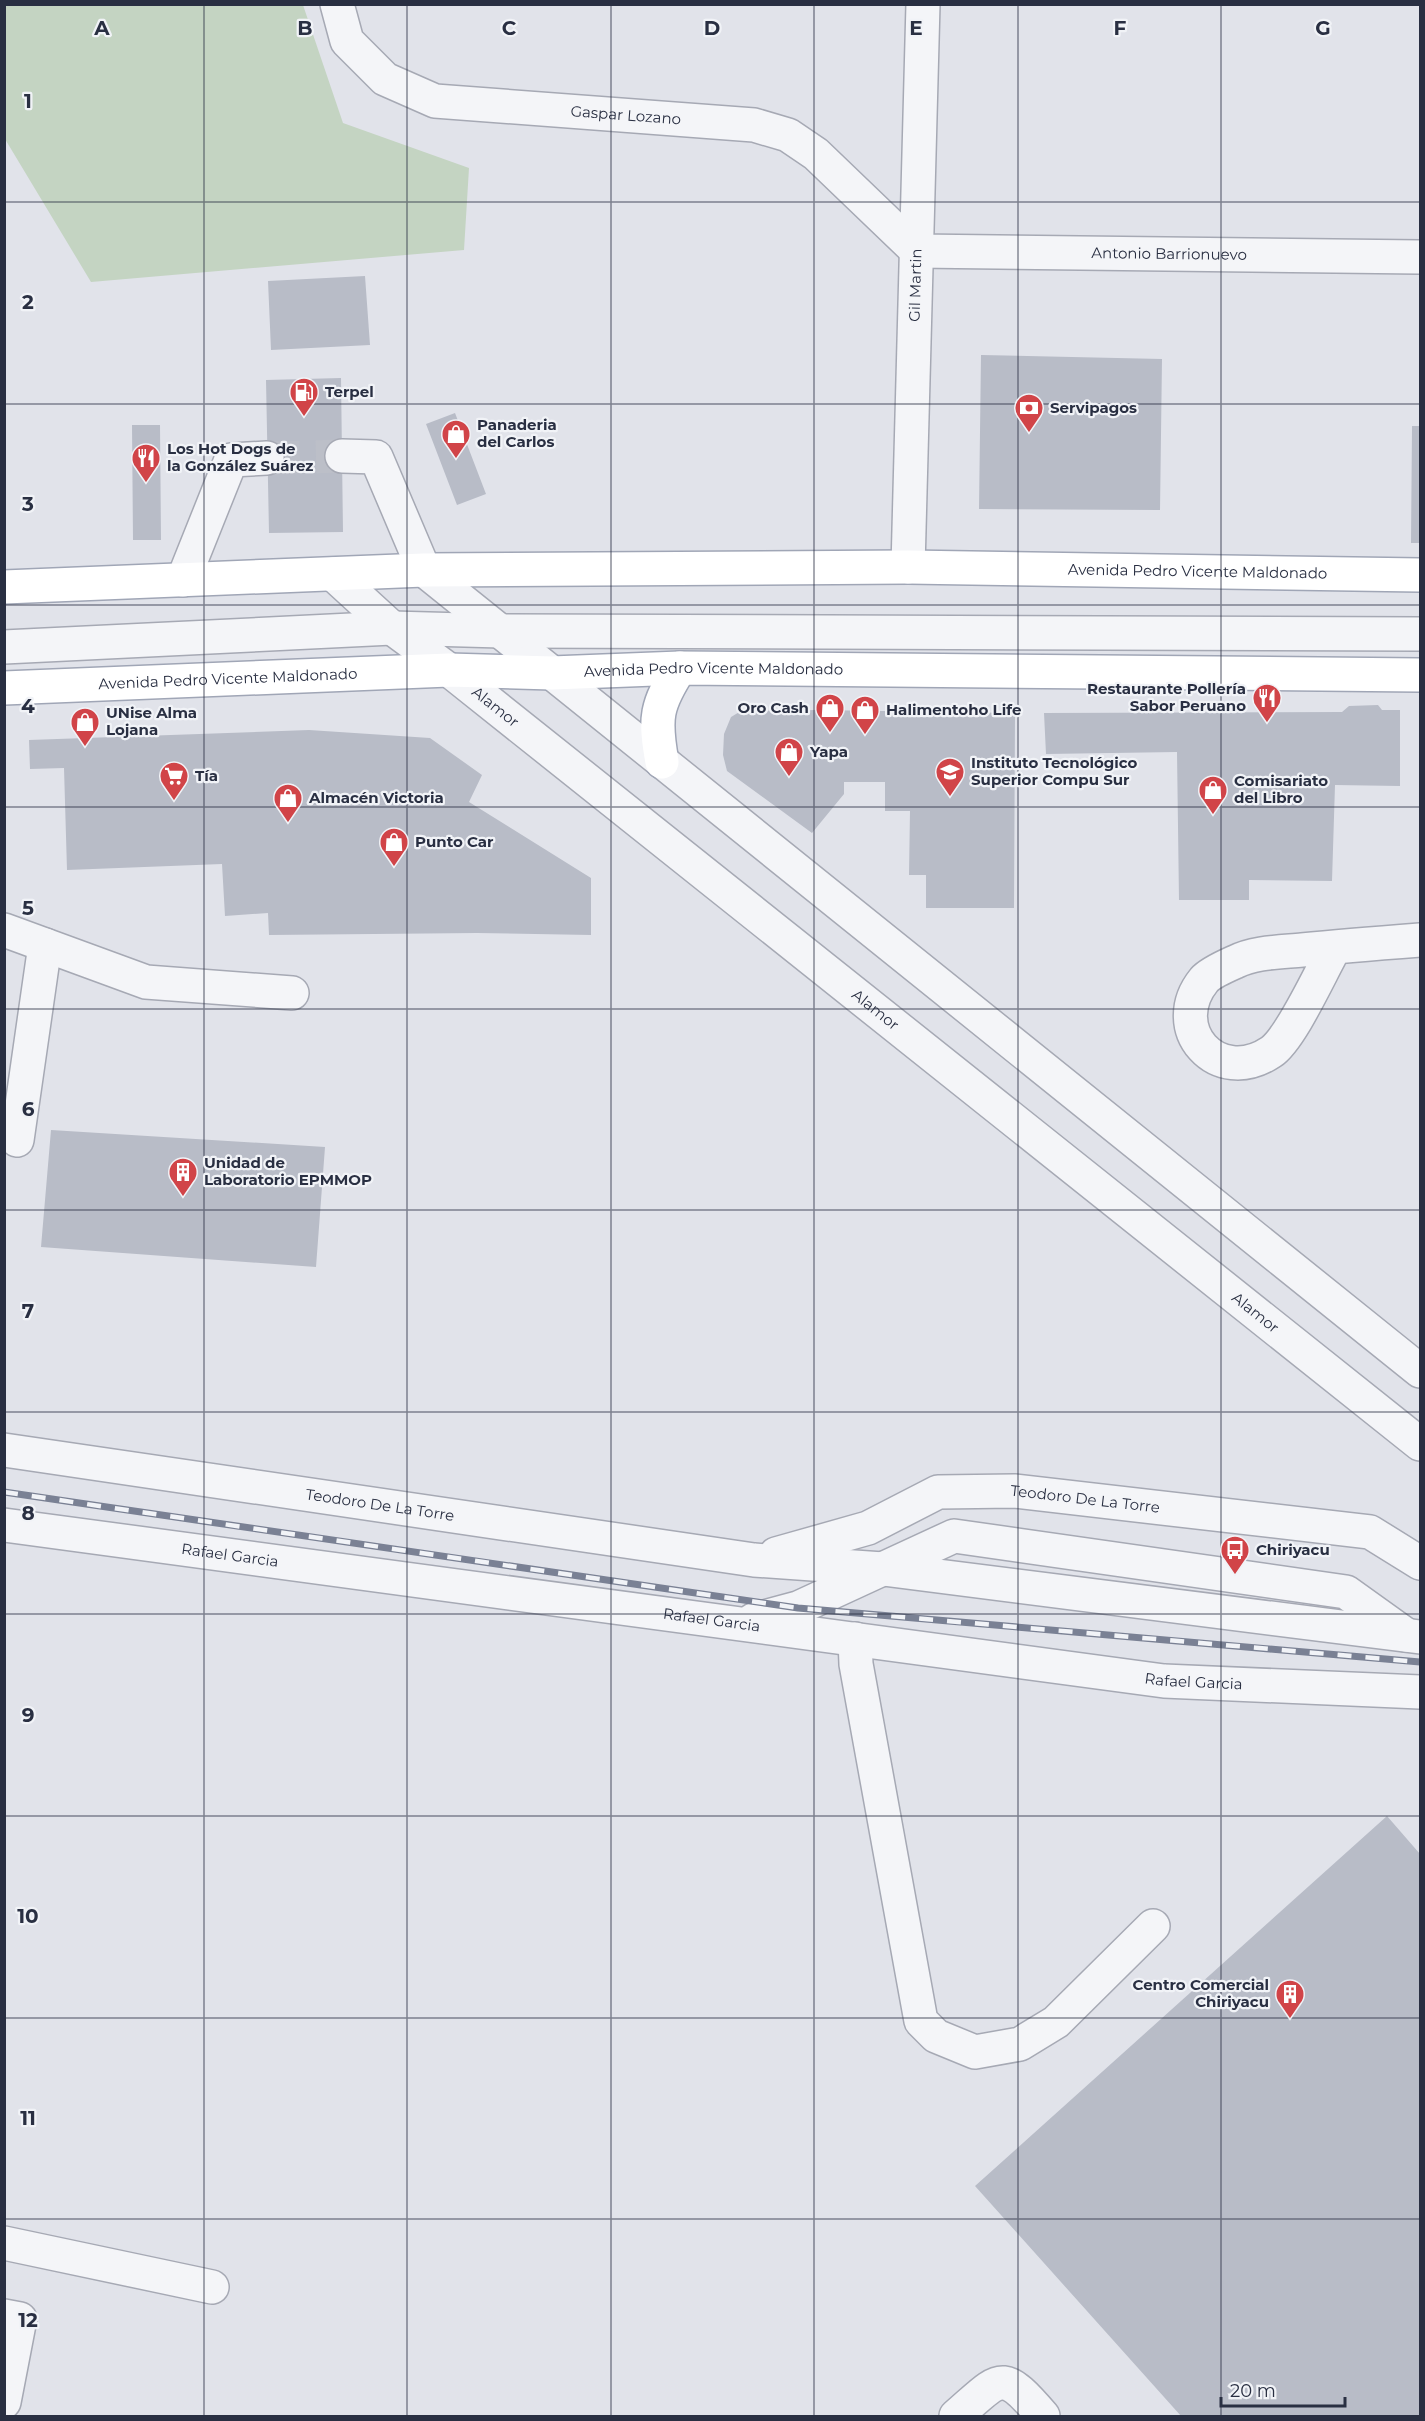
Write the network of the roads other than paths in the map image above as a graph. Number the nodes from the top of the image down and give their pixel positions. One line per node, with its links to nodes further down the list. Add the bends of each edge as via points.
1 (337, 4): 3 (street, Gaspar Lozano, via 347,41 386,79 435,101 754,125 788,135 816,154)
2 (923, 4): 3 (street, Gil Martin)
3 (917, 251): 4 (street, Antonio Barrionuevo); 7 (street, Gil Martin)
4 (1420, 256)
5 (342, 456): 8 (street, via 376,458)
6 (267, 458): 11 (street, via 231,460)
7 (908, 567): 8 (main road, Avenida Pedro Vicente Maldonado); 10 (main road, Avenida Pedro Vicente Maldonado)
8 (424, 570): 9 (main road, Avenida Pedro Vicente Maldonado); 14 (street)
9 (333, 574): 11 (main road, Avenida Pedro Vicente Maldonado); 13 (street, Alamor)
10 (1420, 575)
11 (183, 580): 12 (main road, Avenida Pedro Vicente Maldonado)
12 (4, 587)
13 (392, 628): 14 (street); 16 (street); 18 (street, Alamor)
14 (501, 631): 15 (street); 19 (street)
15 (1420, 634)
16 (4, 647)
17 (680, 668): 19 (main road, Avenida Pedro Vicente Maldonado); 20 (main road, Avenida Pedro Vicente Maldonado); 22 (main road, via 662,696 656,729)
18 (449, 670): 19 (main road, Avenida Pedro Vicente Maldonado); 21 (main road, Avenida Pedro Vicente Maldonado); 30 (street, Alamor)
19 (552, 673): 22 (street)
20 (1420, 675)
21 (4, 688)
22 (662, 762): 29 (street)
23 (4, 930): 25 (street)
24 (1420, 940): 26 (street)
25 (45, 945): 27 (street, via 146,982); 28 (street)
26 (1335, 947)
27 (292, 993)
28 (17, 1140)
29 (1420, 1371)
30 (1420, 1444)
31 (4, 1450): 33 (street, Teodoro De La Torre)
32 (4, 1525): 36 (street, Rafael Garcia)
33 (754, 1560): 34 (street, Teodoro De La Torre, via 868,1528 938,1492 1014,1491 1370,1532); 35 (street, Teodoro De La Torre)
34 (1420, 1563)
35 (883, 1569): 36 (street, via 798,1608); 38 (street, Teodoro De La Torre)
36 (736, 1624): 37 (street, Rafael Garcia)
37 (855, 1639): 39 (street, Rafael Garcia, via 1164,1681); 40 (street, via 883,1822 921,2021 936,2036 975,2052 1020,2044 1056,2022)
38 (1417, 1640)
39 (1420, 1692)
40 (1153, 1926)
41 (4, 2243): 42 (street)
42 (212, 2287)
43 (4, 2316): 44 (street, via 20,2319)
44 (4, 2403)
45 (956, 2416): 46 (street, via 994,2383 1007,2382 1019,2388)
46 (1043, 2416)

